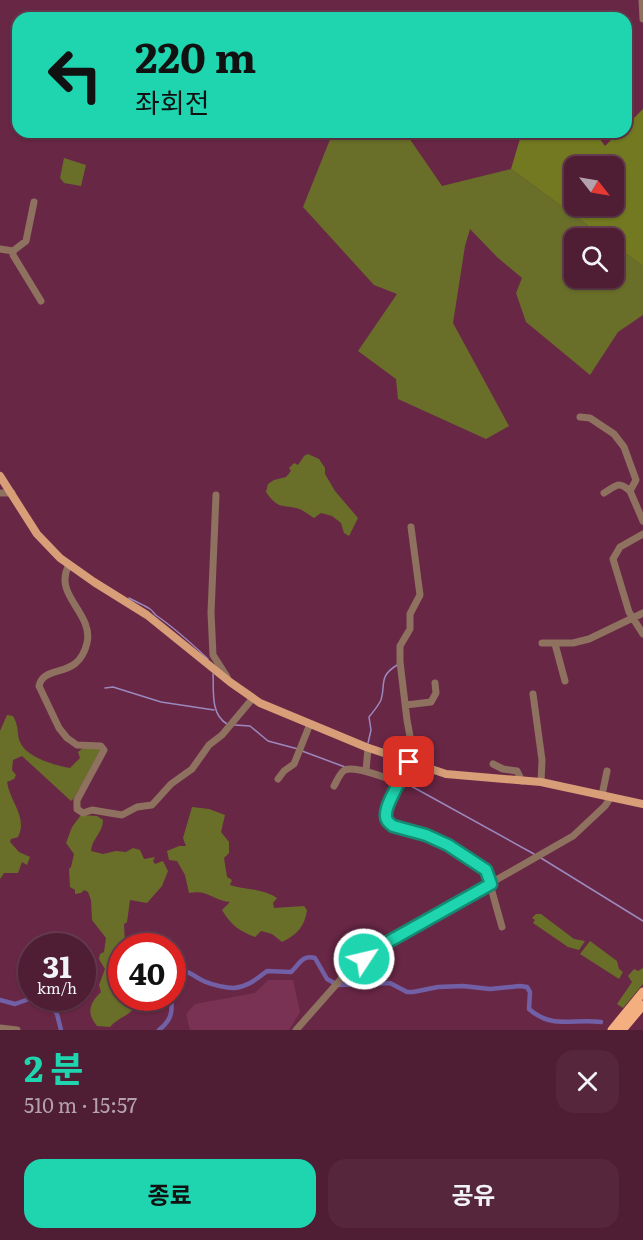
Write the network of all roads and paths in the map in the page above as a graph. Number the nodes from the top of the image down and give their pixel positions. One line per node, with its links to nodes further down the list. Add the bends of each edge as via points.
1 (642, 0): 2 (street)
2 (643, 19)
3 (34, 202): 5 (street, via 26,241)
4 (0, 249): 5 (street)
5 (13, 251): 6 (street)
6 (40, 301)
7 (580, 417): 9 (street, via 603,425 624,447 636,480)
8 (0, 476): 11 (main road)
9 (630, 491): 12 (street, via 619,484); 14 (street)
10 (0, 493): 11 (street)
11 (12, 494): 17 (main road, via 37,534)
12 (604, 494)
13 (216, 495): 24 (street, via 213,656)
14 (643, 521)
15 (411, 527): 28 (street, via 420,595 410,614 410,629 400,646)
16 (643, 534): 19 (street, via 620,547 613,559)
17 (69, 566): 24 (main road, via 147,615); 27 (street, via 64,583 84,621 87,644 75,665 47,674 39,686 67,738 104,750 77,800 77,809 83,813 92,810 122,815 152,805 192,769)
18 (643, 613): 19 (street)
19 (631, 617): 20 (street); 22 (street, via 589,639)
20 (643, 634)
21 (542, 643): 22 (street)
22 (555, 644): 23 (street)
23 (565, 681)
24 (230, 682): 27 (main road)
25 (435, 683): 28 (street, via 436,693 430,702)
26 (533, 694): 38 (street)
27 (254, 698): 29 (main road)
28 (406, 705): 31 (street)
29 (310, 724): 30 (main road); 35 (street, via 294,764)
30 (367, 748): 31 (main road); 33 (street)
31 (411, 763): 36 (street); 37 (main road, via 446,774)
32 (493, 764): 37 (street, via 517,771)
33 (366, 771): 36 (street); 39 (street, via 346,770)
34 (607, 771): 40 (street)
35 (278, 779)
36 (401, 781): 42 (street, via 388,804 388,822 448,845 486,870)
37 (522, 781): 38 (main road)
38 (541, 782): 40 (main road)
39 (334, 786)
40 (606, 796): 41 (main road); 42 (street, via 605,806 573,836)
41 (643, 804)
42 (491, 884): 43 (street); 48 (street, via 379,947 349,970)
43 (502, 927)
44 (643, 992): 49 (highway)
45 (643, 1005): 50 (highway)
46 (0, 1028): 47 (street)
47 (17, 1030)
48 (296, 1030)
49 (612, 1030)
50 (622, 1030)

